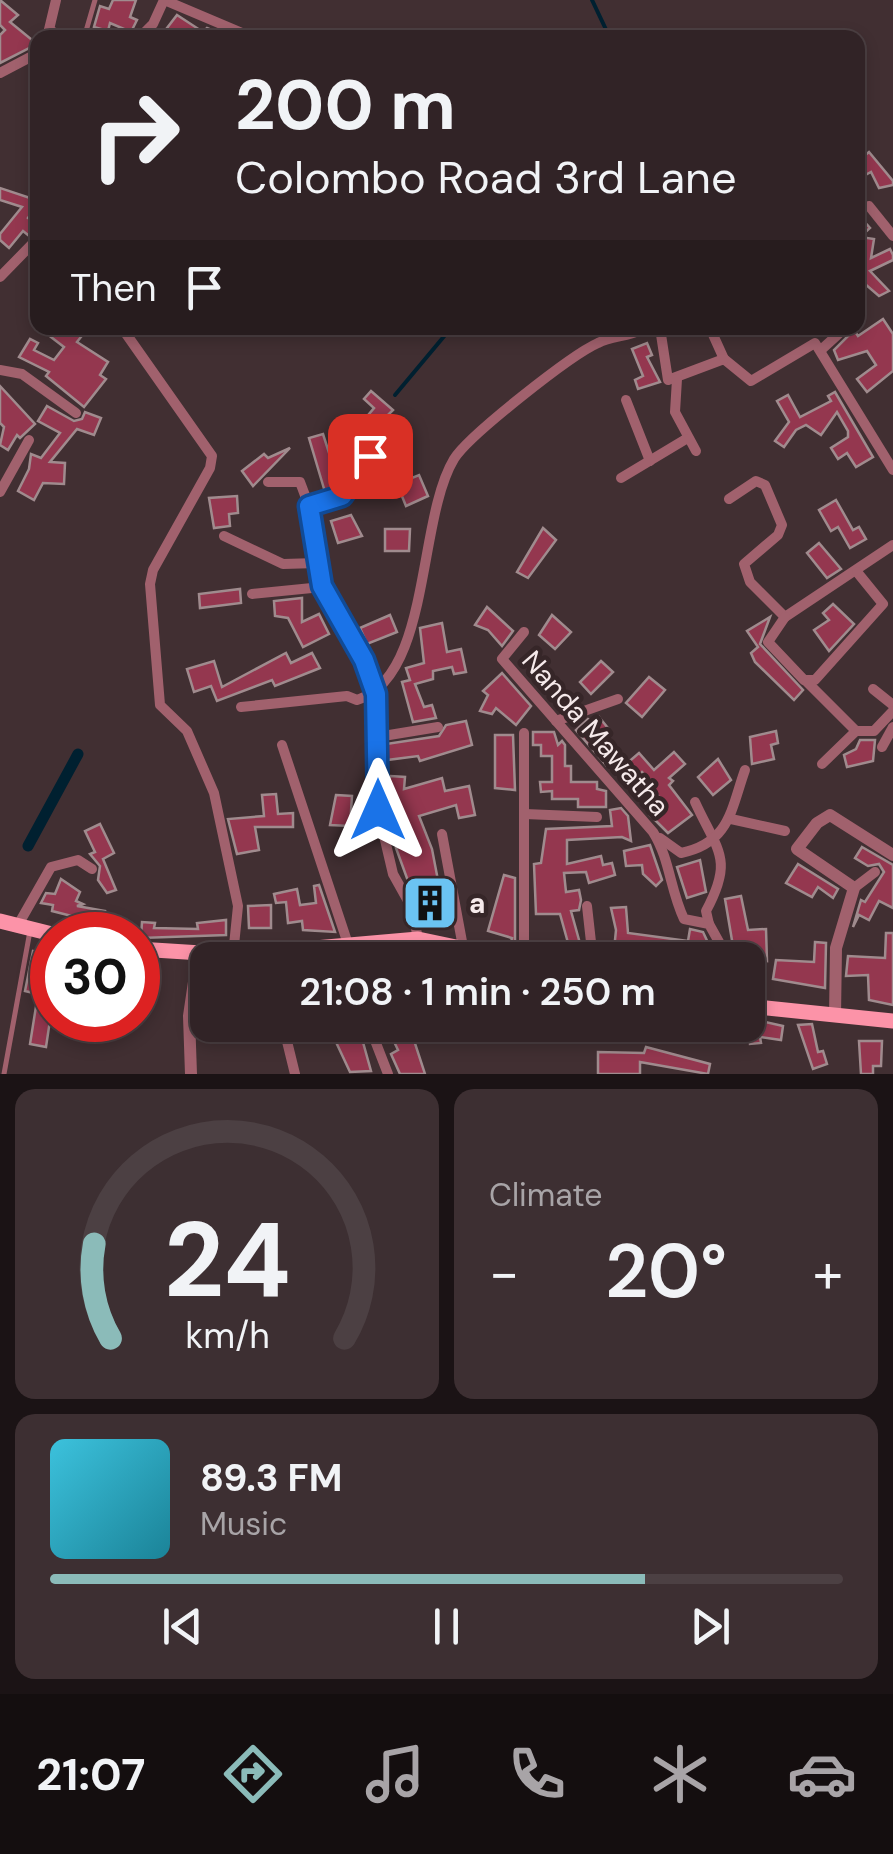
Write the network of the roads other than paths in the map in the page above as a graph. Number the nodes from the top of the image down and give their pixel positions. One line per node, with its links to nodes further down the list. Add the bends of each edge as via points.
1 (56, 0): 4 (street)
2 (95, 0): 5 (lane)
3 (164, 0): 6 (street); 7 (street)
4 (50, 30)
5 (86, 30)
6 (149, 30)
7 (235, 30)
8 (30, 57): 9 (street)
9 (0, 72)
10 (869, 206): 11 (street)
11 (893, 236)
12 (30, 248): 13 (street)
13 (0, 277)
14 (127, 335): 78 (street, via 212,456 153,570 160,705 195,745 218,808 238,906)
15 (629, 335): 46 (street, via 599,342 454,459 432,522 401,658)
16 (661, 335): 22 (street, via 668,380)
17 (713, 335): 20 (street)
18 (837, 335): 19 (street)
19 (822, 348): 20 (street, via 803,348 751,382); 30 (street)
20 (724, 359): 22 (street)
21 (0, 370): 24 (street, via 22,374)
22 (677, 379): 26 (street, via 674,412)
23 (626, 400): 29 (street)
24 (76, 413)
25 (380, 426): 35 (street, via 367,462 342,496)
26 (686, 439): 28 (street); 29 (street)
27 (29, 440): 33 (street)
28 (696, 451)
29 (650, 460): 31 (street)
30 (893, 470)
31 (620, 478)
32 (268, 482): 35 (street, via 300,482)
33 (0, 492)
34 (728, 499): 42 (street, via 756,481 765,485 782,525 744,564 750,582)
35 (309, 506): 38 (street)
36 (224, 536): 38 (street, via 283,564)
37 (893, 546): 39 (street)
38 (318, 562): 40 (street)
39 (857, 572): 42 (street); 44 (street, via 884,604 815,680)
40 (322, 586): 41 (street); 46 (street)
41 (252, 594)
42 (785, 617): 44 (street, via 768,642)
43 (524, 632): 50 (street, Nanda Mawatha, via 502,659)
44 (804, 680): 53 (street)
45 (873, 689): 49 (street)
46 (376, 694): 48 (street); 55 (street)
47 (618, 700): 50 (street)
48 (242, 707)
49 (893, 708): 53 (street, via 874,731)
50 (556, 721): 66 (street, Nanda Mawatha)
51 (893, 726): 57 (street)
52 (438, 727): 55 (street)
53 (856, 731): 58 (street)
54 (524, 733): 61 (street)
55 (377, 737): 77 (street, via 382,834)
56 (282, 745): 79 (street)
57 (882, 748)
58 (822, 764)
59 (745, 770): 63 (street)
60 (695, 802): 67 (street)
61 (525, 814): 62 (street); 83 (street)
62 (597, 818)
63 (731, 819): 64 (street); 67 (street)
64 (786, 832)
65 (442, 834): 82 (street)
66 (655, 835): 67 (street, via 681,853 700,850); 74 (street, Nanda Mawatha, via 684,918)
67 (712, 838): 74 (street, via 722,880 706,911)
68 (893, 855): 71 (street, via 830,815 817,823 798,853)
69 (92, 869): 75 (street, via 78,860 51,867)
70 (875, 872): 71 (street)
71 (854, 888): 90 (street, via 836,948)
72 (588, 906): 84 (street)
73 (0, 921): 75 (main road)
74 (709, 924): 85 (street, Nanda Mawatha)
75 (24, 927): 76 (main road); 94 (lane)
76 (30, 928)
77 (418, 938): 80 (main road); 81 (main road)
78 (235, 942)
79 (340, 942)
80 (390, 942)
81 (438, 942)
82 (462, 942)
83 (521, 942)
84 (591, 942)
85 (720, 942)
86 (160, 952): 87 (main road)
87 (190, 955)
88 (765, 1008): 90 (main road)
89 (190, 1009): 95 (street)
90 (835, 1016): 91 (main road)
91 (893, 1021)
92 (287, 1042): 96 (street)
93 (376, 1042): 97 (street)
94 (4, 1074)
95 (191, 1074)
96 (294, 1074)
97 (388, 1074)

